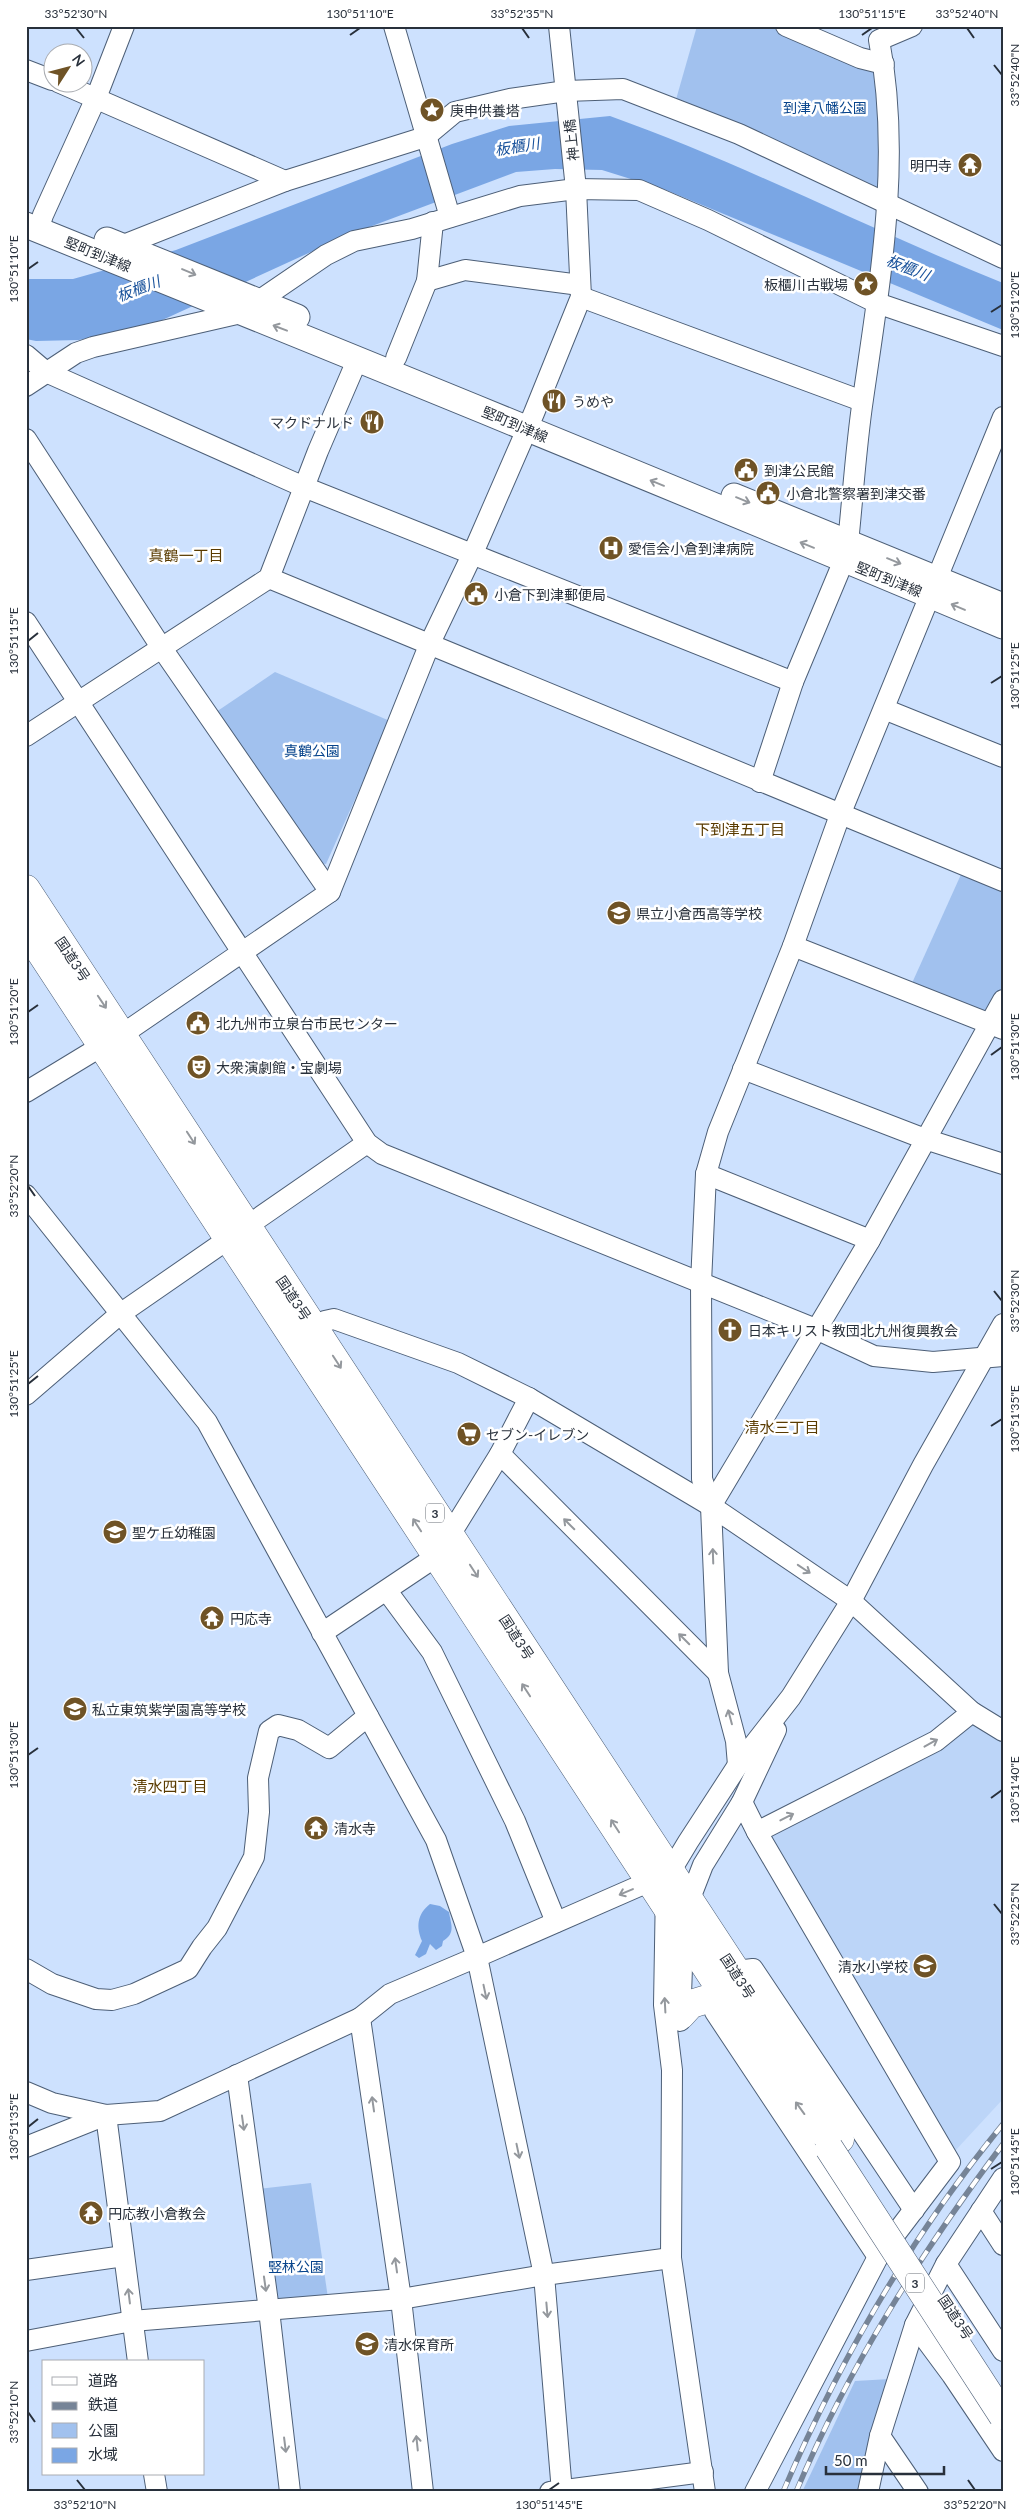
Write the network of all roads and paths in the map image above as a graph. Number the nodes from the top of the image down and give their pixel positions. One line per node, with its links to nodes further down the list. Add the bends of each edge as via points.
1 (124, 26): 11 (street)
2 (394, 26): 12 (street)
3 (559, 26): 9 (street, 神上橋)
4 (786, 26): 6 (street, via 860,58)
5 (912, 26): 6 (street, via 879,40)
6 (884, 64): 15 (street, via 888,96)
7 (26, 70): 8 (street)
8 (42, 76)
9 (566, 91): 12 (street, via 510,99 455,112); 14 (street, 神上橋); 15 (street, via 623,89 739,134)
10 (82, 92): 11 (street)
11 (96, 98): 13 (street); 17 (street)
12 (427, 142): 13 (street); 16 (street)
13 (285, 182): 18 (street)
14 (576, 189): 16 (street, via 520,196); 21 (street, 神上橋); 22 (street, via 639,190)
15 (887, 210): 19 (street); 22 (street)
16 (442, 213): 20 (street); 23 (street, via 354,241)
17 (33, 219): 18 (main road, 堅町到津線)
18 (125, 253): 23 (main road, 堅町到津線); 23 (main road, 堅町到津線, one-way to 23)
19 (1003, 258)
20 (428, 281): 21 (street, via 465,270); 27 (street)
21 (580, 291): 30 (street); 32 (street)
22 (878, 296): 24 (street); 30 (street)
23 (242, 304): 26 (main road, 堅町到津線, one-way to 23); 27 (main road, 堅町到津線); 28 (street, via 93,347 76,353)
24 (1003, 346)
25 (26, 355): 28 (street)
26 (358, 358): 32 (main road, 堅町到津線); 35 (street)
27 (396, 358): 32 (main road, 堅町到津線)
28 (46, 372): 29 (street); 35 (street)
29 (26, 386)
30 (862, 401): 36 (street)
31 (1003, 417): 34 (street)
32 (530, 421): 36 (main road, 堅町到津線); 37 (street)
33 (26, 439): 44 (street)
34 (996, 456): 39 (street)
35 (304, 487): 37 (street); 38 (street)
36 (846, 551): 39 (main road, 堅町到津線); 45 (street)
37 (473, 554): 43 (street); 45 (street)
38 (269, 578): 43 (street); 44 (street)
39 (934, 587): 40 (main road, 堅町到津線); 42 (main road, 堅町到津線, one-way to 39); 47 (street)
40 (1003, 606)
41 (26, 622): 46 (street)
42 (1003, 626)
43 (430, 643): 50 (street); 54 (street)
44 (160, 647): 46 (street); 54 (street)
45 (793, 682): 50 (street)
46 (78, 701): 48 (street); 57 (street)
47 (884, 709): 49 (street); 51 (street)
48 (26, 736)
49 (1003, 758)
50 (760, 782): 51 (street)
51 (840, 816): 52 (street); 56 (street)
52 (1003, 881)
53 (26, 889): 60 (highway, 国道3号 / 3, one-way to 60)
54 (330, 892): 57 (street)
55 (26, 930): 60 (highway, 国道3号 / 3)
56 (793, 946): 59 (street); 61 (street)
57 (241, 953): 60 (street); 64 (street)
58 (1003, 1000): 59 (street)
59 (996, 1026): 63 (street)
60 (112, 1039): 62 (street); 68 (highway, 国道3号 / 3)
61 (743, 1069): 63 (street); 66 (street, via 718,1132)
62 (26, 1092)
63 (925, 1139): 65 (street); 69 (street)
64 (367, 1143): 68 (street); 70 (street, via 382,1154)
65 (1003, 1164)
66 (706, 1174): 69 (street); 70 (street)
67 (26, 1196): 71 (street)
68 (237, 1232): 71 (street); 73 (highway, 国道3号 / 3); 80 (highway, 国道3号 / 3, one-way to 68)
69 (870, 1240): 74 (street)
70 (701, 1283): 74 (street); 79 (street, via 702,1479)
71 (120, 1314): 76 (street); 83 (street, via 208,1422)
72 (1003, 1324): 75 (street)
73 (314, 1328): 77 (street, via 334,1319 458,1363); 80 (highway, 国道3号 / 3, one-way to 80)
74 (818, 1330): 75 (street, via 874,1356 933,1362); 79 (street)
75 (994, 1357): 82 (street, via 923,1465)
76 (26, 1394)
77 (529, 1398): 78 (street); 79 (street)
78 (500, 1454): 80 (street); 84 (street, one-way to 78)
79 (711, 1506): 82 (street, one-way to 82); 84 (street, one-way to 79)
80 (444, 1546): 81 (street); 94 (highway, 国道3号 / 3)
81 (387, 1591): 83 (street); 96 (street, via 432,1652 515,1822)
82 (851, 1601): 85 (street); 86 (street)
83 (322, 1632): 87 (street)
84 (718, 1673): 89 (street, one-way to 84, via 736,1741)
85 (791, 1697): 89 (street); 90 (street)
86 (972, 1712): 88 (street); 92 (street, one-way to 86, via 936,1741)
87 (368, 1716): 98 (street, via 436,1840); 99 (street, via 329,1748 298,1730 278,1725 268,1731 258,1778 259,1812 254,1857 217,1928 188,1968 134,1994 112,2000 96,1999 52,1984)
88 (1003, 1731)
89 (738, 1765): 93 (street)
90 (753, 1780): 91 (street); 94 (street, via 721,1810 686,1864 678,1870)
91 (742, 1802): 92 (street); 95 (street)
92 (757, 1832): 110 (street, via 950,2162)
93 (688, 1842): 94 (street); 94 (street, via 670,1850 655,1844)
94 (652, 1863): 95 (highway, 国道3号 / 3); 96 (street, one-way to 96)
95 (677, 1902): 97 (highway, 国道3号 / 3); 100 (highway, 国道3号 / 3); 103 (street, one-way to 95, via 664,2005)
96 (556, 1922): 98 (street)
97 (682, 1930): 100 (highway, 国道3号 / 3); 101 (street)
98 (477, 1957): 102 (street, via 390,1994); 118 (street, one-way to 118)
99 (26, 1968)
100 (730, 1982): 101 (highway, via 691,2004); 107 (highway, 国道3号 / 3, via 786,2089); 110 (street, via 753,1969); 114 (street, via 715,2012)
101 (681, 2015): 103 (street)
102 (360, 2018): 104 (street); 119 (street, one-way to 102)
103 (672, 2070): 115 (street)
104 (237, 2075): 106 (street, via 160,2111); 120 (street, one-way to 120)
105 (26, 2092): 106 (street, via 52,2103)
106 (106, 2115): 108 (street); 113 (street)
107 (834, 2144): 126 (highway, 国道3号 / 3); 127 (highway, 国道3号 / 3, bridge)
108 (26, 2147)
109 (1003, 2178): 111 (street)
110 (914, 2210): 114 (street)
111 (981, 2211): 112 (street); 116 (street)
112 (1003, 2246)
113 (124, 2256): 117 (street); 121 (street, one-way to 113)
114 (878, 2257): 136 (street)
115 (671, 2258): 118 (street); 131 (street)
116 (946, 2264): 122 (street); 124 (street)
117 (26, 2270)
118 (544, 2275): 119 (street); 132 (street, one-way to 132)
119 (401, 2299): 120 (street); 135 (street, one-way to 119)
120 (269, 2310): 121 (street); 134 (street, one-way to 134)
121 (132, 2321): 123 (street); 125 (street)
122 (915, 2325): 128 (street); 129 (street)
123 (26, 2341)
124 (1003, 2351)
125 (138, 2360)
126 (1003, 2388)
127 (1003, 2416)
128 (880, 2436): 137 (street); 138 (street)
129 (1003, 2451)
130 (154, 2476): 133 (street)
131 (704, 2482): 132 (street)
132 (558, 2491)
133 (157, 2492)
134 (290, 2492)
135 (423, 2492)
136 (755, 2492)
137 (868, 2492)
138 (918, 2492)

